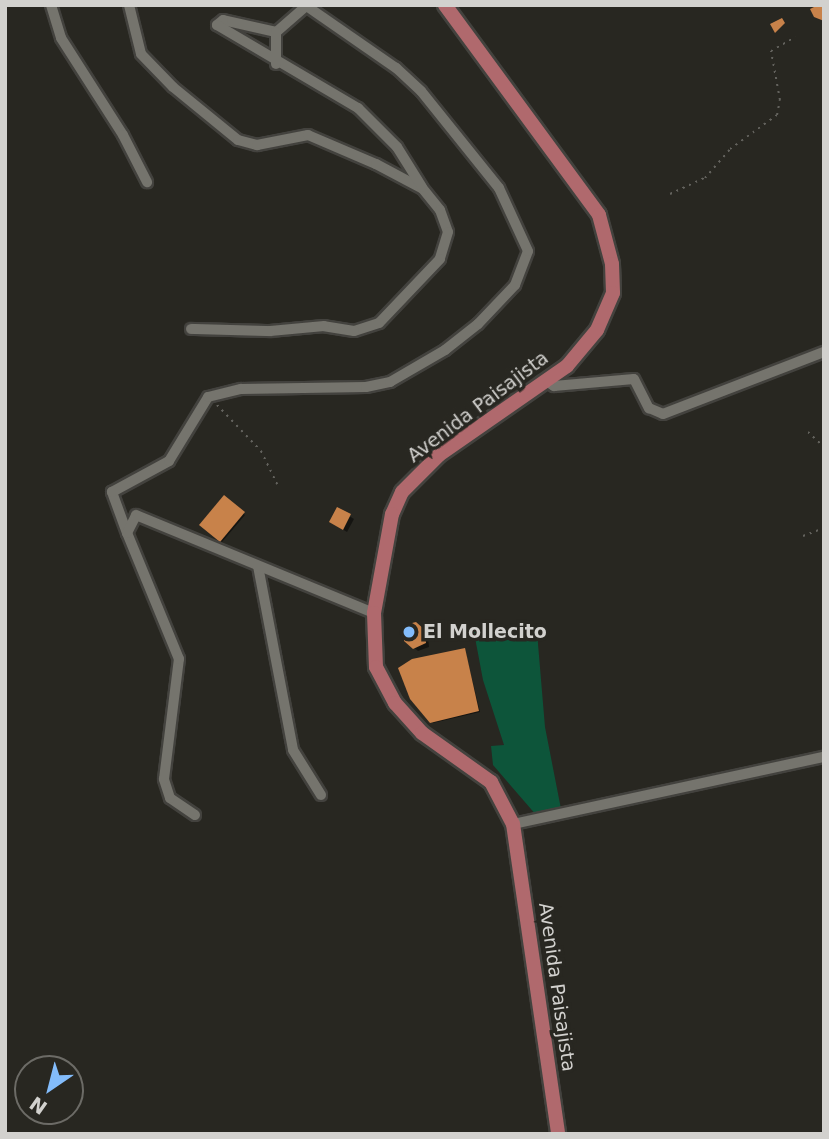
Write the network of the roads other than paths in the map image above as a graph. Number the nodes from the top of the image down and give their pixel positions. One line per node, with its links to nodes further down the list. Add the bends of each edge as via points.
1 (51, 5): 7 (street, via 61,38)
2 (129, 5): 8 (street, via 141,54 173,87 238,139 257,145 308,135)
3 (446, 5): 11 (main road, Avenida Paisajista, via 599,215 609,238 612,293 597,330 567,366)
4 (305, 6): 5 (street); 12 (street, via 396,68 421,91 499,188 528,251 515,285 478,324 390,382 366,387 241,389 208,397 169,461 112,492)
5 (276, 32): 6 (street); 6 (street, via 223,20 217,26)
6 (276, 64): 8 (street, via 329,90 376,123)
7 (147, 182)
8 (423, 189): 9 (street, via 440,210 449,232 440,260 379,323 354,331 324,326 270,331)
9 (191, 329)
10 (824, 352): 11 (street, via 663,414 649,408 634,379 554,386)
11 (545, 380): 14 (main road, Avenida Paisajista, via 439,455 402,492 392,514)
12 (127, 533): 13 (street, via 135,515); 17 (street, via 179,659 164,779 170,798)
13 (258, 566): 14 (street); 16 (street, via 293,750)
14 (374, 613): 18 (main road, Avenida Paisajista, via 376,667 395,703 422,733 491,782)
15 (824, 757): 18 (street)
16 (320, 795)
17 (195, 816)
18 (513, 824): 19 (main road, Avenida Paisajista)
19 (558, 1134)

